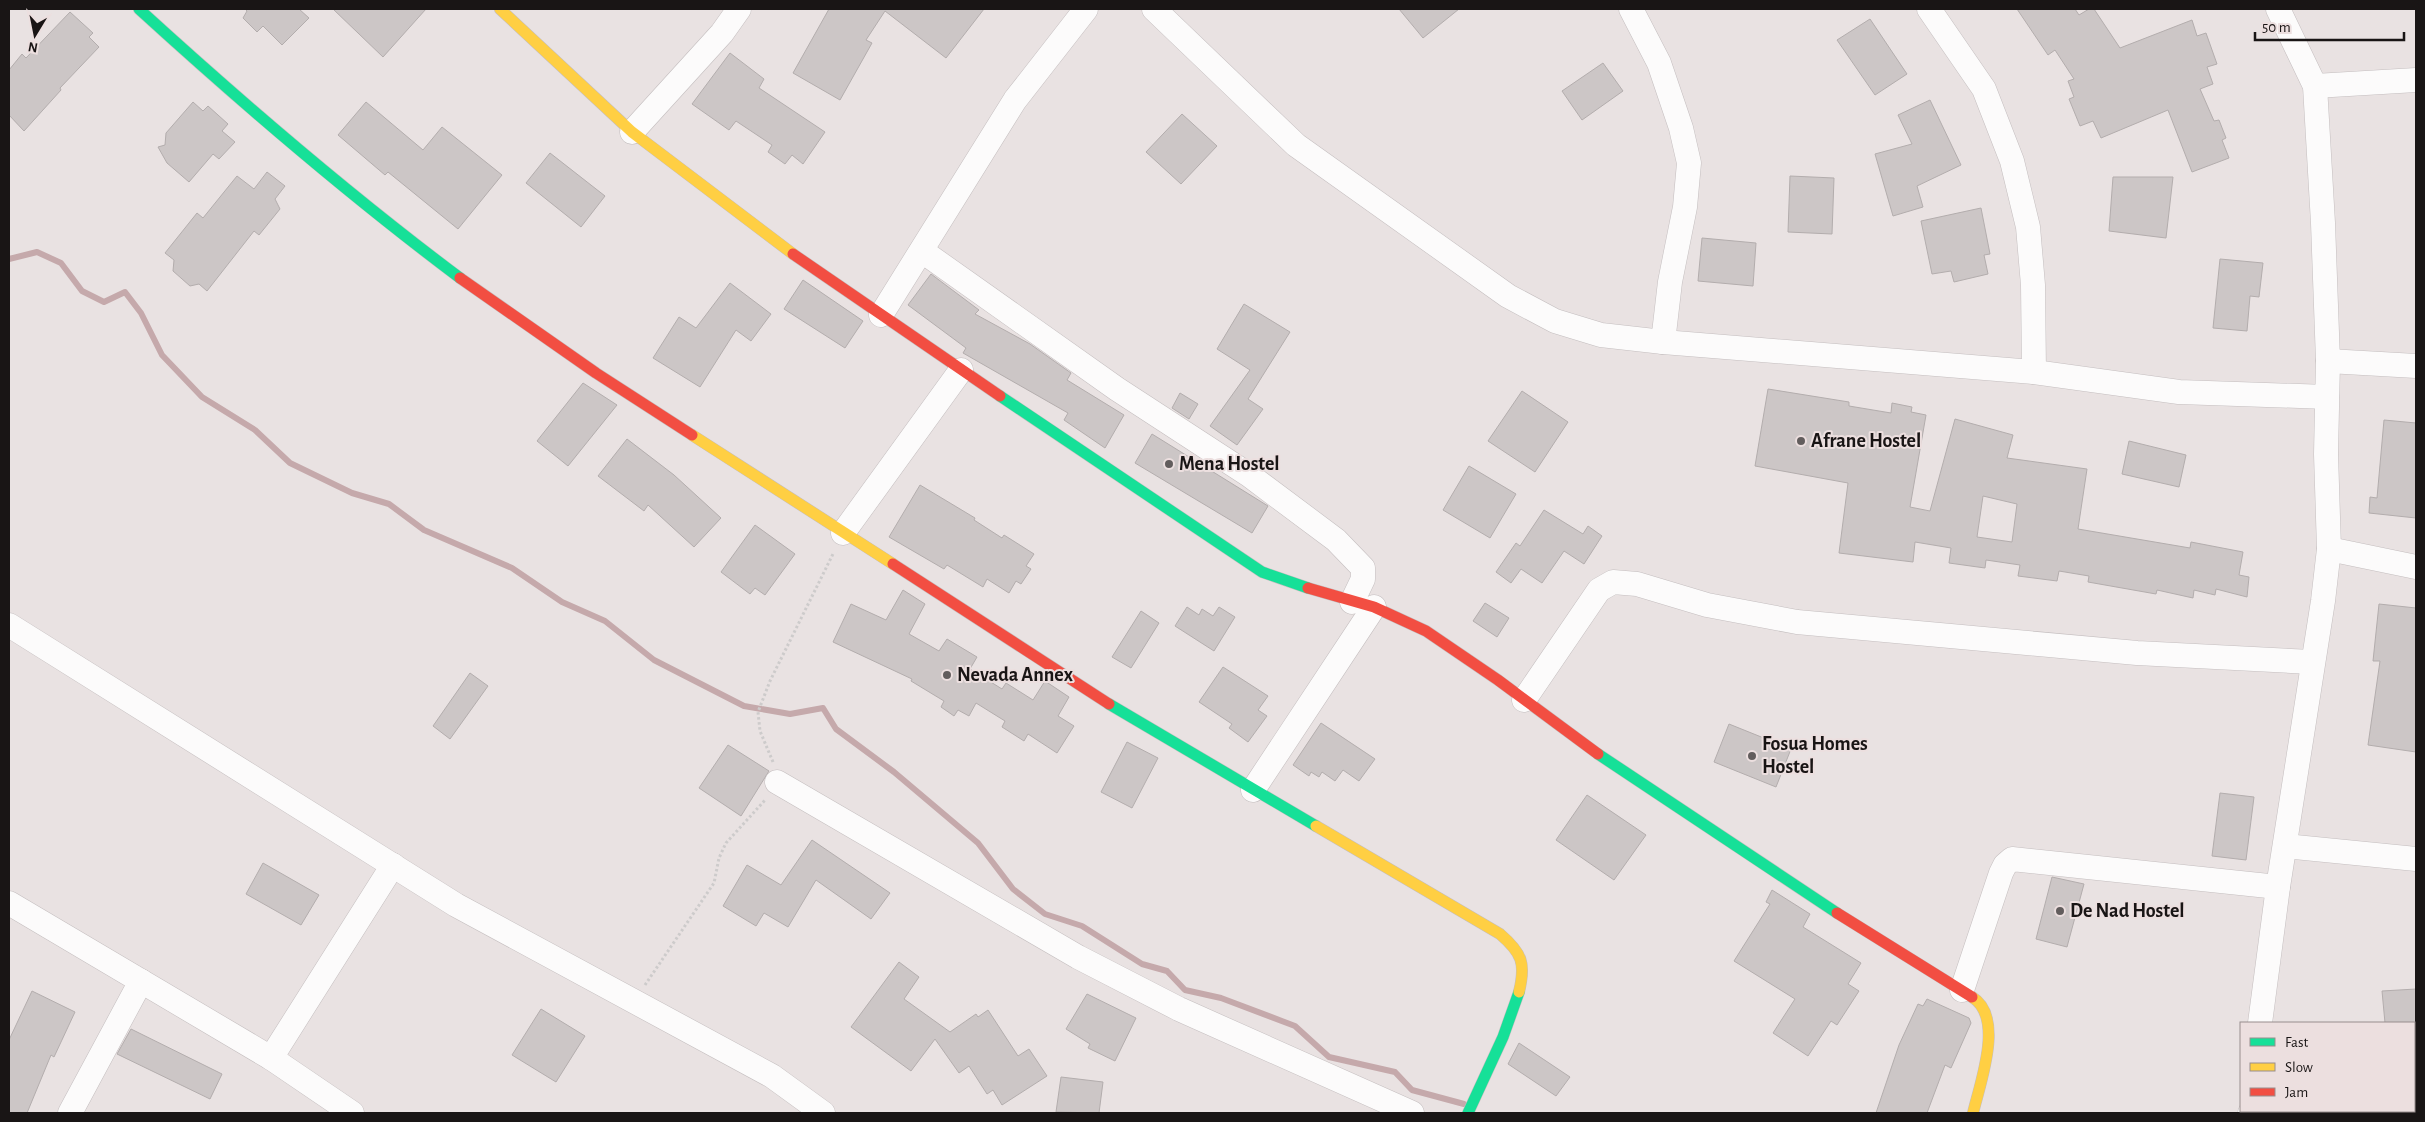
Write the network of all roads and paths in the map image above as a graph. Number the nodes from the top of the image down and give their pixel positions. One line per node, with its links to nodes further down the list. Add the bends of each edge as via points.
1 (139, 9): 20 (street, via 218,81 381,217 488,299)
2 (500, 9): 11 (street)
3 (739, 9): 11 (street, via 722,33)
4 (1086, 9): 12 (street, via 1015,100)
5 (1154, 9): 14 (street, via 1296,145 1508,296 1555,321 1591,332)
6 (1631, 9): 14 (street, via 1659,63 1689,163)
7 (1928, 9): 18 (street, via 1984,89 2012,161 2028,227 2033,285)
8 (2278, 9): 10 (street)
9 (2416, 80): 10 (street)
10 (2314, 86): 15 (street)
11 (632, 132): 13 (street, via 791,252)
12 (922, 251): 13 (street); 23 (street, via 1117,389 1249,475 1336,540 1362,568)
13 (881, 315): 17 (street)
14 (1663, 342): 18 (street)
15 (2328, 361): 16 (street); 19 (street)
16 (2416, 366)
17 (961, 370): 20 (street); 23 (street, via 1262,572)
18 (2034, 372): 19 (street, via 2179,392)
19 (2327, 397): 21 (street)
20 (843, 533): 27 (path, via 758,712 760,731 778,774); 28 (street, via 1098,697)
21 (2329, 549): 22 (street); 25 (street)
22 (2416, 567)
23 (1363, 605): 26 (street, via 1426,631); 28 (street)
24 (9, 625): 31 (street)
25 (2312, 662): 26 (street, via 2137,653 1797,622 1707,605 1637,584 1613,582 1599,590); 29 (street)
26 (1524, 700): 35 (street, via 1608,762)
27 (777, 782): 36 (path, via 761,806 726,843 714,882); 42 (street, via 1078,957 1179,1009)
28 (1253, 790): 43 (street, via 1490,926 1511,943 1523,964 1519,998)
29 (2285, 846): 30 (street); 32 (street)
30 (2416, 859)
31 (393, 865): 36 (street, via 456,905); 38 (street)
32 (2278, 887): 35 (street, via 2012,859 2001,873); 37 (street)
33 (9, 903): 34 (street)
34 (141, 981): 38 (street); 39 (street)
35 (1962, 990): 44 (street, via 1980,1002 1988,1024 1989,1044)
36 (634, 1002): 41 (street, via 772,1076)
37 (2260, 1022)
38 (271, 1058): 40 (street)
39 (70, 1113)
40 (352, 1113)
41 (823, 1113)
42 (1412, 1113)
43 (1468, 1113)
44 (1974, 1113)

